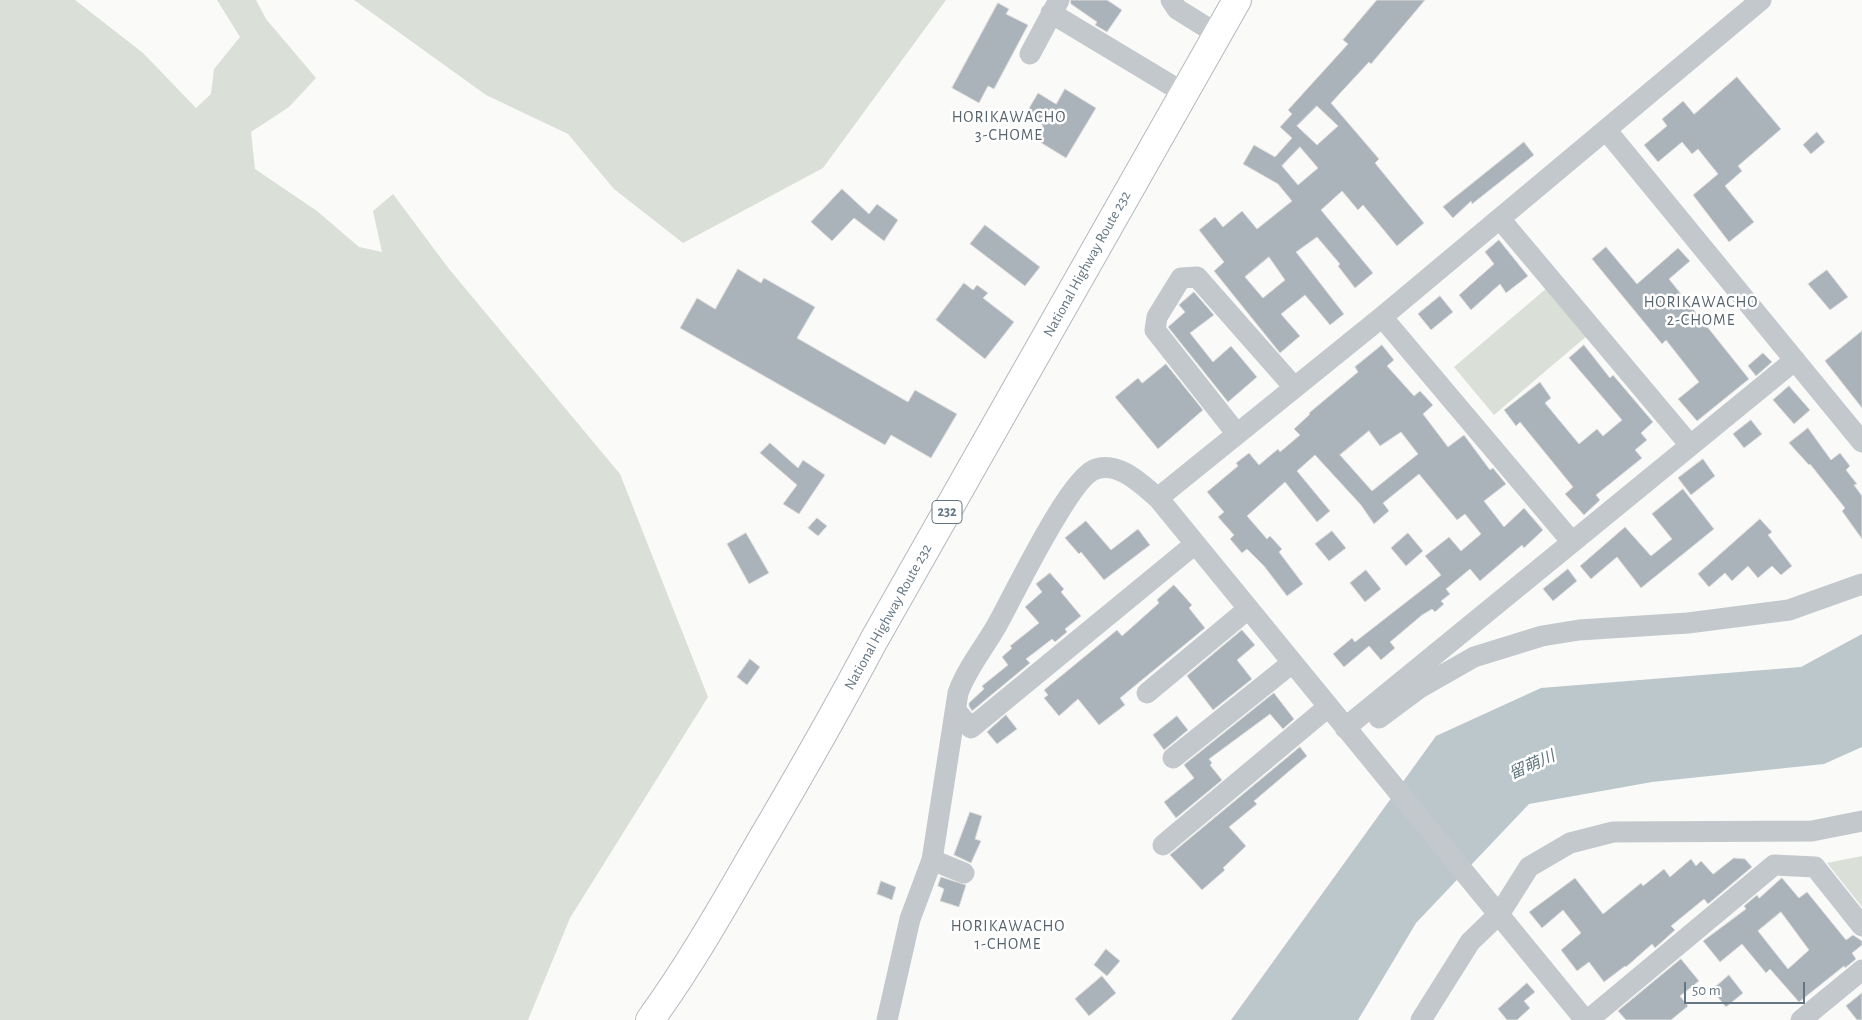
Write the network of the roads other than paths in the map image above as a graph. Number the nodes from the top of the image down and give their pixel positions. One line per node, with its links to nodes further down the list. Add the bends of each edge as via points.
1 (1171, 0): 5 (street, via 1177,9)
2 (1237, 0): 5 (highway, National Highway Route 232 / 232)
3 (1761, 0): 8 (street)
4 (1055, 7): 6 (street); 7 (street)
5 (1217, 34): 7 (highway, National Highway Route 232 / 232)
6 (1030, 54)
7 (1184, 93): 34 (highway, National Highway Route 232 / 232, via 716,920)
8 (1607, 131): 9 (street); 11 (street)
9 (1500, 219): 10 (street); 15 (street)
10 (1382, 317): 12 (street); 17 (street)
11 (1794, 360): 14 (street); 15 (street)
12 (1294, 387): 13 (street); 13 (street, via 1197,277 1181,278 1157,317 1155,330)
13 (1237, 434): 16 (street)
14 (1862, 442)
15 (1690, 446): 17 (street)
16 (1158, 498): 18 (street); 24 (street, via 1132,476 1105,467 1093,469 1073,490 996,627 964,676)
17 (1572, 542): 25 (street)
18 (1195, 544): 20 (street); 24 (street, via 970,728)
19 (1862, 584): 25 (street, via 1789,610 1688,623 1579,630 1542,636 1474,656 1418,689)
20 (1248, 609): 21 (street); 22 (street)
21 (1292, 663): 23 (street); 26 (street)
22 (1147, 693)
23 (1328, 707): 25 (street); 28 (street)
24 (956, 711): 29 (street)
25 (1353, 738): 31 (street)
26 (1173, 758)
27 (1862, 821): 31 (street, via 1812,831 1613,832 1570,843 1529,867)
28 (1163, 845)
29 (932, 860): 30 (street); 35 (street, via 910,919)
30 (964, 873)
31 (1496, 909): 36 (street, via 1470,942); 37 (street)
32 (1862, 926): 37 (street, via 1815,867 1774,865)
33 (1862, 970): 38 (street)
34 (650, 1020)
35 (887, 1020)
36 (1421, 1020)
37 (1587, 1020)
38 (1801, 1020)

